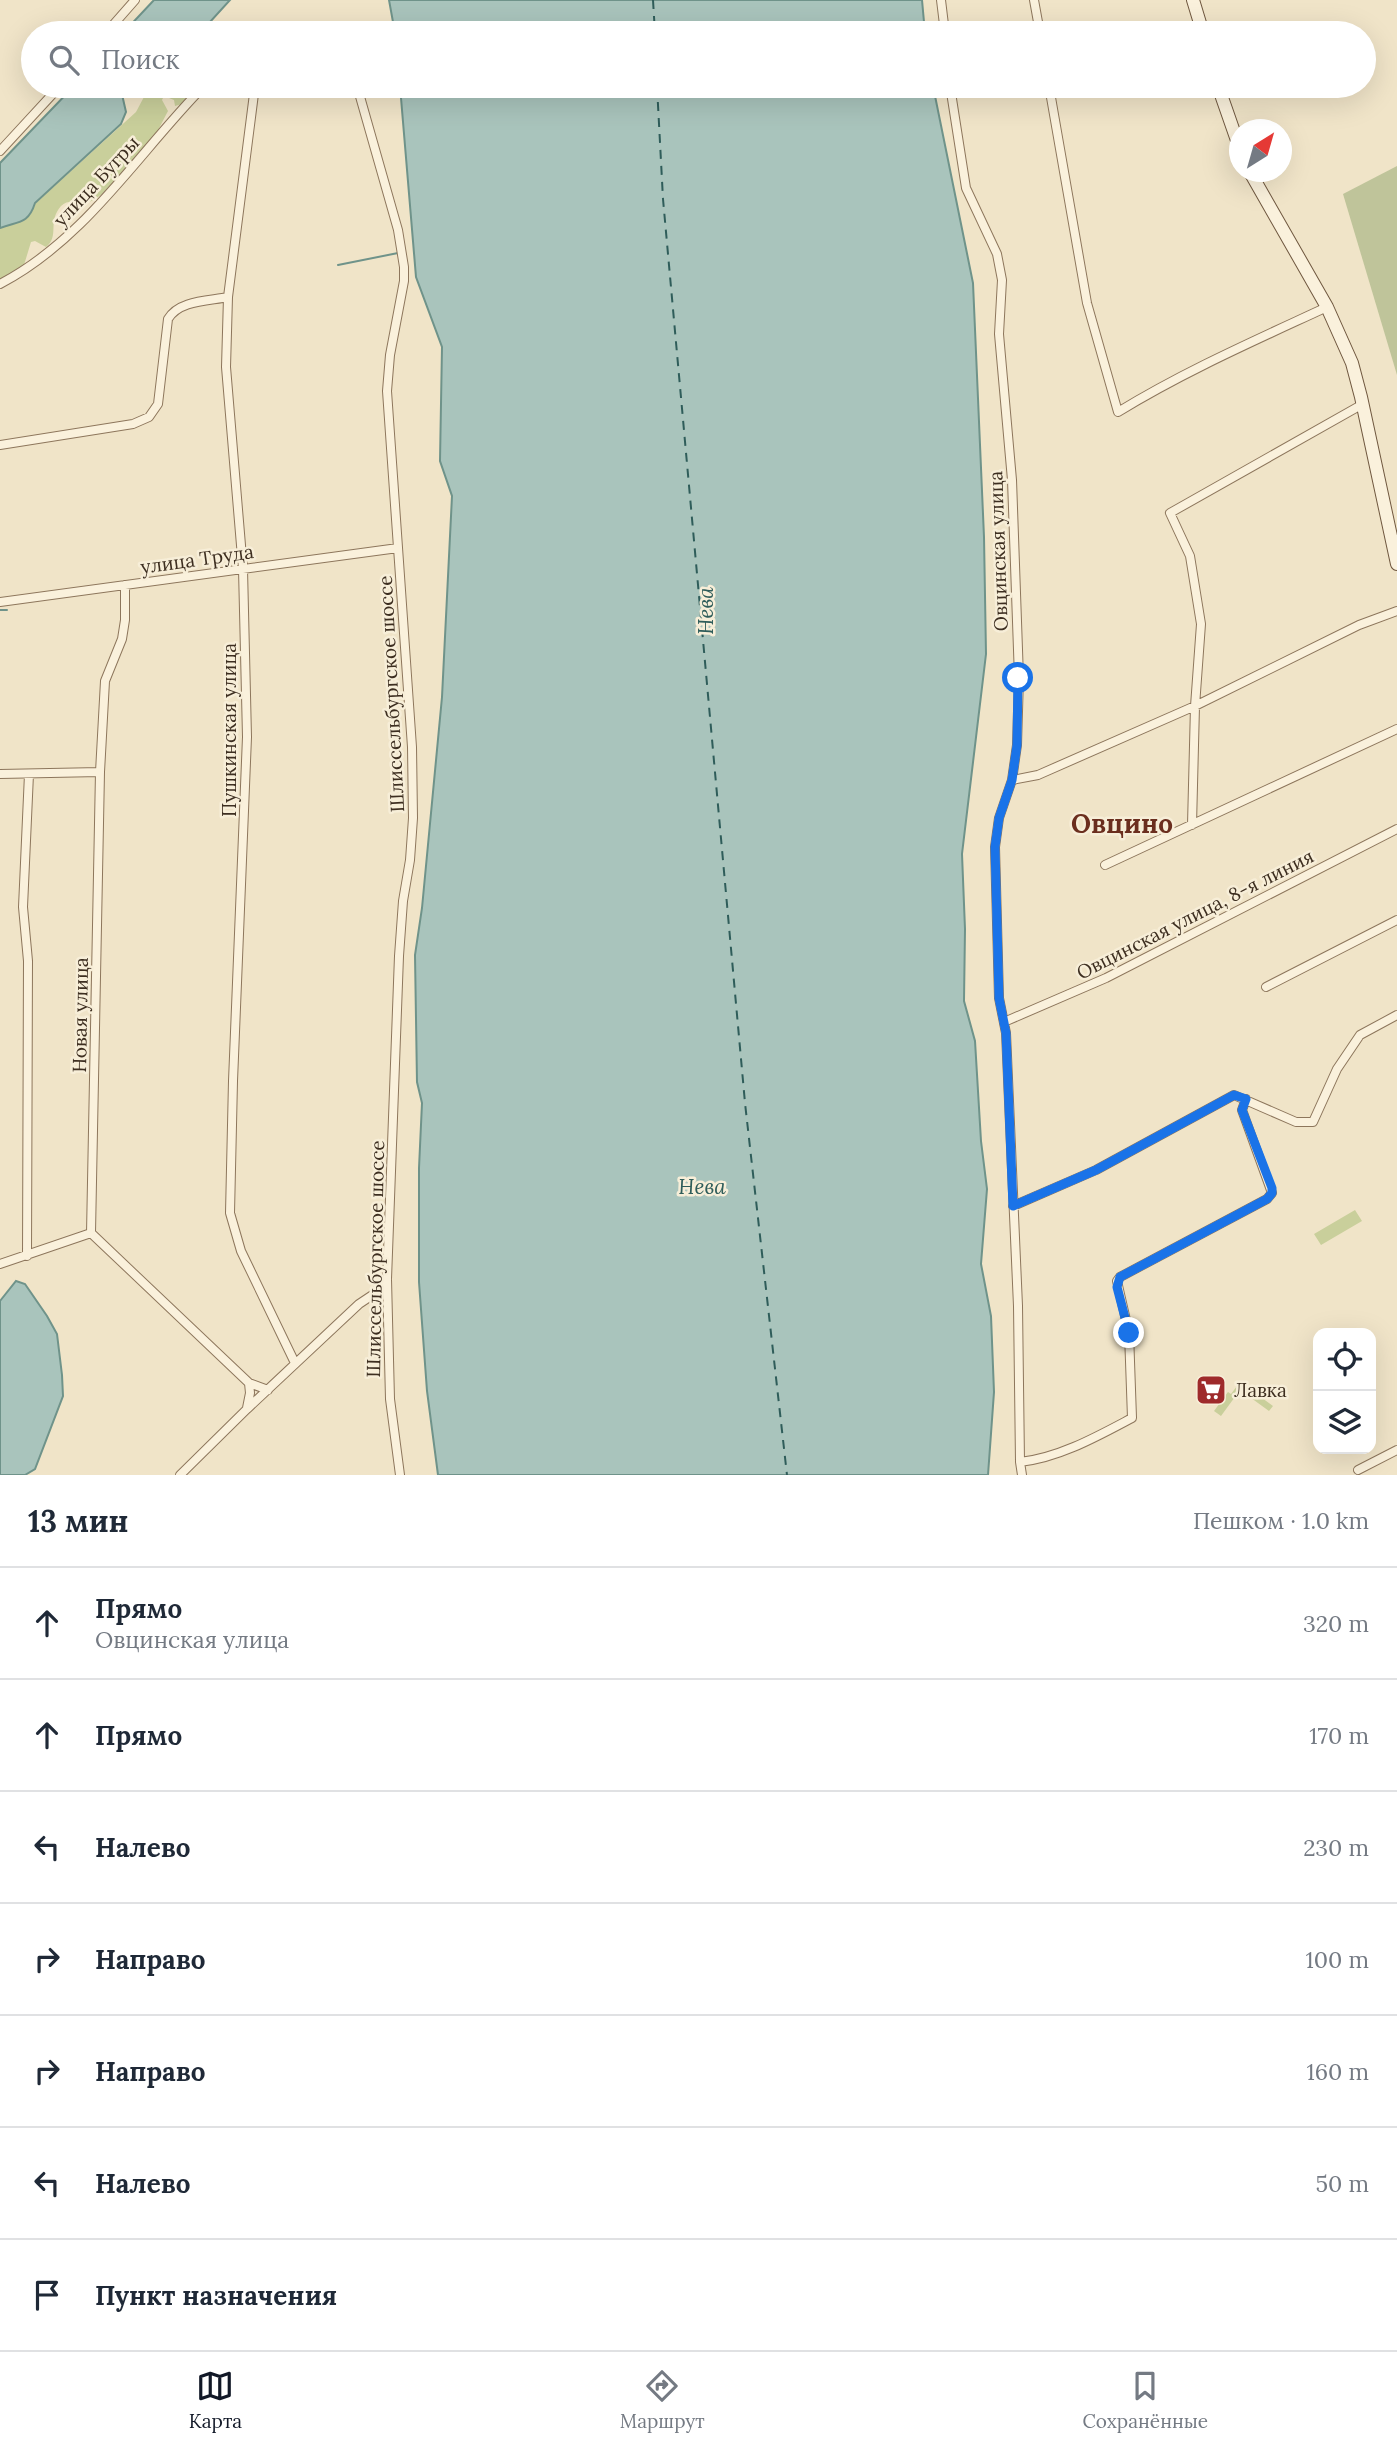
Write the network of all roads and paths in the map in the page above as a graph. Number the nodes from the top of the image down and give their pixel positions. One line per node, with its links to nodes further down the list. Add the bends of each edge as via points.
1 (135, 0): 5 (street)
2 (941, 0): 6 (street)
3 (1034, 0): 7 (street)
4 (1193, 0): 8 (main road)
5 (117, 21)
6 (944, 21)
7 (1038, 21)
8 (1199, 21)
9 (49, 98): 17 (street)
10 (193, 98): 19 (street, улица Бугры, via 89,214 41,260)
11 (254, 98): 20 (street, Пушкинская улица)
12 (360, 98): 24 (street, Шлиссельбургское шоссе, via 404,267 388,372)
13 (952, 98): 35 (street, Овцинская улица, via 966,188 997,254 1002,280 999,334 1012,480 1018,678)
14 (1051, 98): 21 (street, via 1087,303 1118,412 1221,355)
15 (1222, 98): 16 (main road)
16 (1230, 119)
17 (0, 151)
18 (1256, 182): 21 (main road)
19 (0, 284)
20 (228, 297): 23 (street, via 172,312 158,404 143,420); 26 (street, Пушкинская улица, via 226,367)
21 (1327, 307): 22 (main road, via 1352,363)
22 (1363, 404): 25 (main road); 30 (street, via 1170,513 1190,556 1200,624)
23 (0, 444)
24 (398, 548): 26 (street, улица Труда); 48 (street, Шлиссельбургское шоссе, via 413,818 399,956)
25 (1397, 564)
26 (243, 569): 27 (street, улица Труда); 49 (street, Пушкинская улица, via 247,737 230,1213 241,1251)
27 (125, 585): 28 (street, улица Труда); 32 (street, Новая улица, via 122,639 105,681)
28 (0, 602)
29 (1397, 611): 30 (street)
30 (1195, 705): 35 (street, via 1038,775); 36 (street)
31 (1397, 729): 36 (street)
32 (100, 772): 34 (street); 45 (street, Новая улица)
33 (0, 774): 34 (street)
34 (29, 774): 46 (street, via 23,907 28,961)
35 (1012, 780): 42 (street, Овцинская улица, via 995,847 999,998)
36 (1192, 825): 38 (street)
37 (1397, 830): 42 (street, Овцинская улица, 8-я линия, via 1106,978)
38 (1105, 865)
39 (1397, 920): 40 (street)
40 (1266, 987)
41 (1397, 1015): 43 (street, via 1360,1035 1337,1069 1313,1122 1296,1122)
42 (1004, 1022): 44 (street, Овцинская улица)
43 (1246, 1099): 44 (street, via 1234,1095 1223,1099 1096,1170); 54 (street, via 1242,1110 1272,1193 1117,1281 1129,1333 1132,1418 1079,1444)
44 (1013, 1206): 54 (street, Овцинская улица)
45 (91, 1233): 46 (street); 50 (street)
46 (27, 1256): 47 (street)
47 (0, 1264)
48 (387, 1279): 49 (street); 57 (street, Шлиссельбургское шоссе, via 390,1399)
49 (295, 1363): 51 (street)
50 (249, 1383): 51 (street); 52 (street)
51 (268, 1390): 52 (street)
52 (247, 1409): 56 (street)
53 (1397, 1450): 55 (street)
54 (1020, 1462): 58 (street, Овцинская улица)
55 (1358, 1471)
56 (180, 1475)
57 (400, 1475)
58 (1022, 1475)

